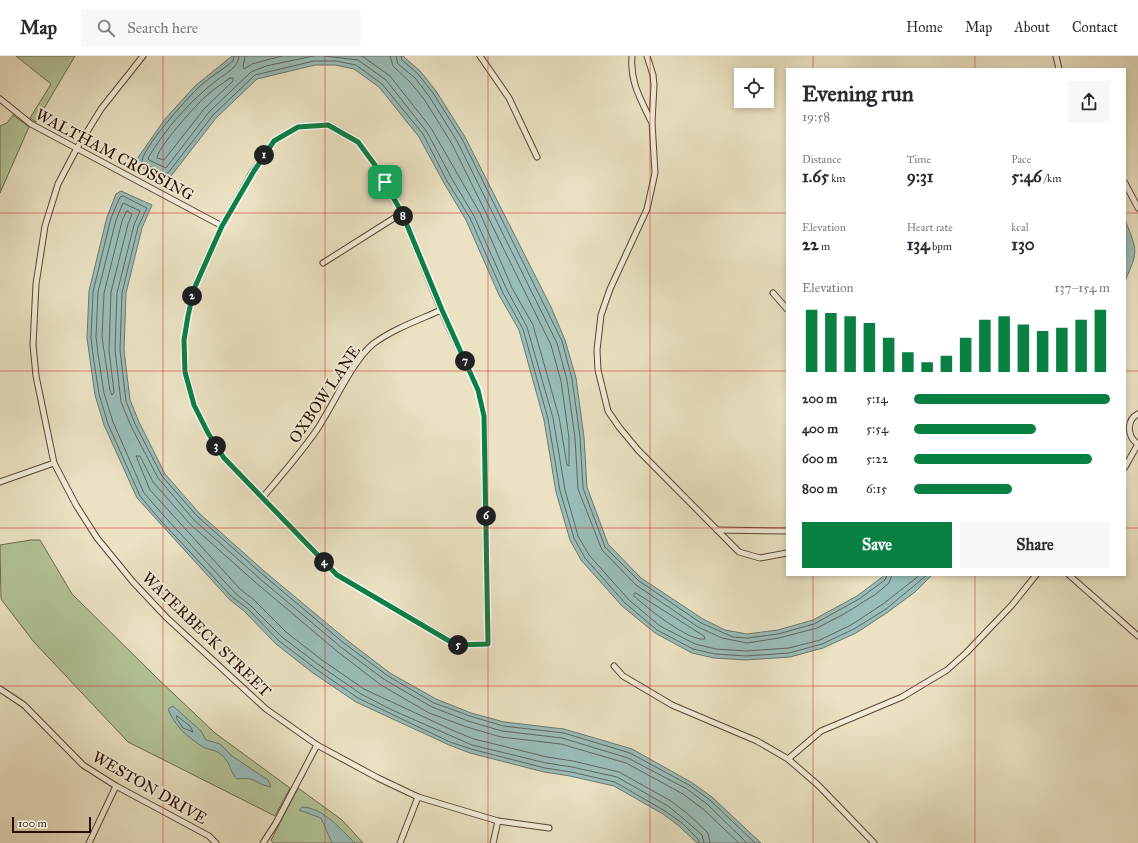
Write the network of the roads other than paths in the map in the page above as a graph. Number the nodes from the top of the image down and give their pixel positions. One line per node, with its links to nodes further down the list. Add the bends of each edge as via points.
1 (143, 56): 9 (street, WATERBECK STREET, via 102,109)
2 (480, 56): 10 (street, via 509,98)
3 (632, 56): 8 (street, via 633,83)
4 (647, 56): 8 (street, via 654,85)
5 (1056, 56): 6 (street)
6 (1059, 68)
7 (0, 99): 9 (street, WALTHAM CROSSING, via 31,124)
8 (652, 122): 25 (street, via 655,158 652,189 647,209 610,289 601,315 596,350 598,370 608,410 619,427 638,450)
9 (77, 148): 14 (street, WALTHAM CROSSING); 21 (street, WATERBECK STREET, via 58,184 45,226 36,284 33,345 36,376)
10 (537, 157)
11 (1126, 185): 12 (street)
12 (1138, 208)
13 (402, 213): 14 (street, via 375,165 358,142 328,125 298,127 274,141); 15 (street); 18 (street)
14 (222, 226): 24 (street, via 194,289 184,340 185,372 194,405 208,433 224,458)
15 (323, 263)
16 (773, 293): 17 (street)
17 (786, 308)
18 (442, 310): 24 (street, OXBOW LANE, via 404,327 373,345 359,361 293,462); 24 (street, via 478,390 484,416 488,644 456,645 337,575)
19 (1138, 414): 20 (street, via 1131,421 1129,428 1130,436)
20 (1138, 444): 22 (street)
21 (54, 463): 23 (street); 33 (street, WATERBECK STREET, via 97,538 152,602 214,663 266,709)
22 (1126, 465)
23 (0, 482)
24 (262, 498)
25 (717, 530): 26 (street); 27 (street, via 740,552 748,556 760,558)
26 (786, 531)
27 (786, 553)
28 (1035, 576): 34 (street, via 1002,615 947,670 902,697 821,731)
29 (1070, 576): 30 (street)
30 (1138, 636)
31 (614, 666): 34 (street, via 623,676 672,705 757,741)
32 (0, 689): 35 (street, WESTON DRIVE, via 24,705 83,765)
33 (316, 745): 36 (street, WATERBECK STREET); 41 (street)
34 (788, 759): 44 (street, via 801,768)
35 (116, 786): 39 (street); 40 (street, WESTON DRIVE, via 179,818)
36 (418, 797): 37 (street, WATERBECK STREET); 42 (street)
37 (498, 821): 38 (street, WATERBECK STREET); 43 (street)
38 (549, 828)
39 (88, 843)
40 (216, 843)
41 (263, 843)
42 (400, 843)
43 (493, 843)
44 (874, 843)

